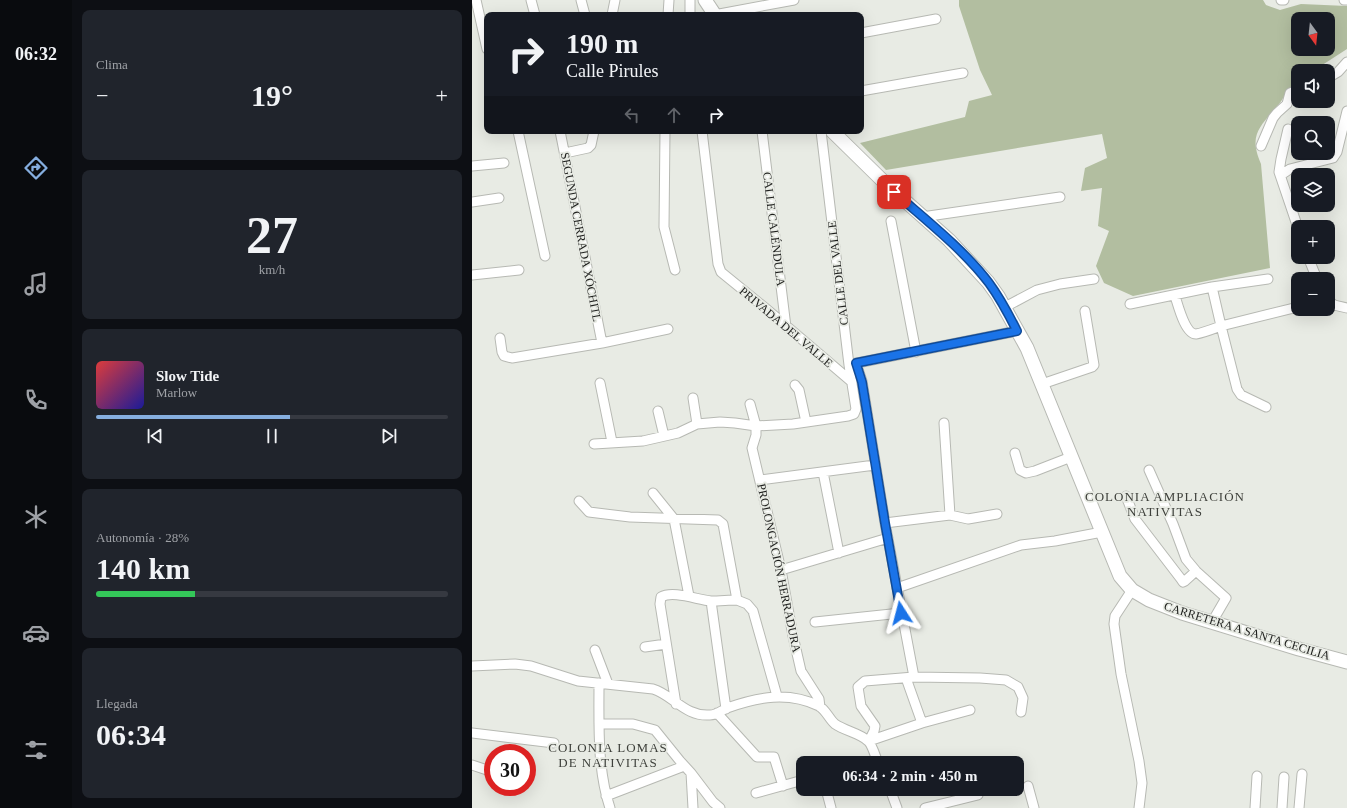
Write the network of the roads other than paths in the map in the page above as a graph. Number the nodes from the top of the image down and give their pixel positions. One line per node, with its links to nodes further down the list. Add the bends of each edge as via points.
1 (476, 0): 20 (street)
2 (531, 0): 11 (street)
3 (581, 0): 12 (street)
4 (615, 0): 13 (street)
5 (669, 0): 14 (street)
6 (690, 0): 15 (street)
7 (705, 0): 16 (main road)
8 (794, 0): 17 (street)
9 (1281, 0): 10 (street)
10 (1284, 0)
11 (534, 12)
12 (584, 12)
13 (613, 12)
14 (668, 12)
15 (690, 12)
16 (713, 12)
17 (731, 12)
18 (936, 19): 19 (street)
19 (864, 32)
20 (484, 36)
21 (1347, 62): 23 (street)
22 (963, 73): 24 (street)
23 (1335, 74)
24 (864, 90)
25 (1291, 93): 36 (street, via 1287,104 1277,113)
26 (1347, 112): 40 (street, via 1337,152 1333,158)
27 (1288, 129): 40 (street, via 1280,159)
28 (519, 134): 47 (street)
29 (561, 134): 37 (street, SEGUNDA CERRADA XÓCHITL)
30 (593, 134): 37 (street, via 588,148)
31 (665, 134): 49 (street, via 664,227)
32 (702, 134): 62 (street, PRIVADA DEL VALLE, via 721,272)
33 (762, 134): 62 (street, CALLE CALÉNDULA)
34 (821, 134): 68 (street, CALLE DEL VALLE)
35 (835, 134): 44 (main road, CARRETERA A SANTA CECILIA)
36 (1261, 146)
37 (565, 153): 66 (street, SEGUNDA CERRADA XÓCHITL)
38 (504, 163): 39 (street)
39 (472, 166)
40 (1281, 175): 45 (street)
41 (1060, 197): 44 (street)
42 (499, 198): 43 (street)
43 (472, 202)
44 (922, 217): 57 (main road, CARRETERA A SANTA CECILIA, via 949,240 988,282)
45 (1295, 220)
46 (891, 221): 67 (street)
47 (545, 256)
48 (519, 270): 50 (street)
49 (675, 270)
50 (472, 275)
51 (1094, 279): 57 (street, via 1037,290)
52 (1268, 279): 53 (street)
53 (1212, 287): 54 (street); 61 (street)
54 (1175, 296): 55 (street); 61 (street, via 1185,325 1191,332 1195,334)
55 (1130, 304)
56 (1335, 305): 58 (street)
57 (1005, 307): 64 (main road, CARRETERA A SANTA CECILIA)
58 (1347, 308)
59 (1291, 309): 61 (street)
60 (1085, 311): 71 (street, via 1094,365)
61 (1221, 326): 75 (street, via 1237,389 1241,396)
62 (786, 327): 69 (street, PRIVADA DEL VALLE)
63 (668, 329): 66 (street)
64 (1017, 331): 67 (street); 71 (main road, CARRETERA A SANTA CECILIA)
65 (500, 338): 66 (street, via 504,356 512,358)
66 (602, 342)
67 (916, 352): 68 (street)
68 (853, 364): 69 (street, CALLE DEL VALLE); 86 (street, via 862,382)
69 (852, 382): 77 (street, CALLE DEL VALLE, via 856,409 854,414)
70 (600, 383): 82 (street)
71 (1042, 384): 85 (main road, CARRETERA A SANTA CECILIA)
72 (795, 385): 77 (street, via 799,390)
73 (693, 398): 79 (street)
74 (750, 404): 80 (street)
75 (1266, 407)
76 (658, 411): 81 (street)
77 (806, 422): 80 (street)
78 (944, 423): 94 (street)
79 (697, 424): 80 (street, via 735,422); 81 (street)
80 (756, 426): 89 (street, PROLONGACIÓN HERRADURA, via 752,448)
81 (664, 436): 82 (street, via 643,441)
82 (612, 442): 83 (street)
83 (594, 444)
84 (1015, 453): 85 (street, via 1020,470 1026,473)
85 (1071, 457): 97 (main road, CARRETERA A SANTA CECILIA)
86 (875, 465): 88 (street); 96 (street)
87 (1149, 470): 101 (street, via 1186,559)
88 (823, 472): 89 (street); 99 (street)
89 (760, 480): 100 (street, PROLONGACIÓN HERRADURA)
90 (653, 493): 95 (street)
91 (1126, 496): 101 (street, via 1135,519 1183,582)
92 (579, 501): 95 (street, via 589,512)
93 (997, 514): 94 (street, via 968,519)
94 (950, 515): 96 (street)
95 (674, 519): 104 (street); 105 (street, via 718,520 723,524)
96 (885, 523): 98 (street)
97 (1102, 532): 102 (street, via 1021,545); 103 (main road, CARRETERA A SANTA CECILIA, via 1120,576)
98 (888, 538): 99 (street); 102 (street)
99 (839, 552): 100 (street)
100 (781, 570): 119 (street, PROLONGACIÓN HERRADURA, via 792,636 801,671 819,699)
101 (1196, 571): 109 (street, via 1226,598)
102 (897, 588): 107 (street)
103 (1132, 590): 109 (main road, CARRETERA A SANTA CECILIA, via 1149,600); 152 (street, via 1114,616 1114,624 1142,783)
104 (689, 596): 106 (street); 110 (street, via 661,597)
105 (737, 600): 106 (street); 117 (street, via 747,604 753,611)
106 (711, 601): 120 (street)
107 (901, 613): 108 (street); 115 (street)
108 (815, 622)
109 (1212, 622): 113 (main road, CARRETERA A SANTA CECILIA)
110 (666, 644): 111 (street); 118 (street)
111 (645, 647)
112 (595, 650): 116 (street)
113 (1347, 662)
114 (472, 666): 116 (street, via 531,666 578,681)
115 (910, 678): 122 (street, via 1006,680 1018,688 1023,698); 124 (street); 127 (street, via 865,681 858,687 861,706 875,726)
116 (604, 683): 118 (street, via 660,691); 125 (street)
117 (777, 696): 119 (street, via 791,697); 120 (street)
118 (676, 704): 123 (street, via 694,713)
119 (820, 707): 127 (street, via 835,724)
120 (726, 709): 123 (street)
121 (970, 710): 124 (street)
122 (1021, 712)
123 (717, 713): 138 (street, via 757,757 774,757)
124 (922, 723): 127 (street)
125 (599, 724): 131 (street, via 633,724 655,730); 141 (street)
126 (472, 733): 128 (street)
127 (869, 741): 129 (street)
128 (554, 743)
129 (875, 756)
130 (472, 765): 132 (street)
131 (684, 766): 133 (street); 141 (street)
132 (484, 769)
133 (691, 773): 146 (street); 147 (street)
134 (1302, 774): 155 (street)
135 (1257, 776): 153 (street)
136 (1284, 777): 154 (street)
137 (796, 782): 138 (street)
138 (783, 786): 140 (street)
139 (1028, 786): 151 (street)
140 (756, 793)
141 (606, 796): 145 (street)
142 (828, 796): 148 (street)
143 (893, 796): 149 (street)
144 (974, 796): 150 (street)
145 (610, 808)
146 (693, 808)
147 (720, 808)
148 (831, 808)
149 (897, 808)
150 (925, 808)
151 (1034, 808)
152 (1139, 808)
153 (1255, 808)
154 (1282, 808)
155 (1299, 808)

